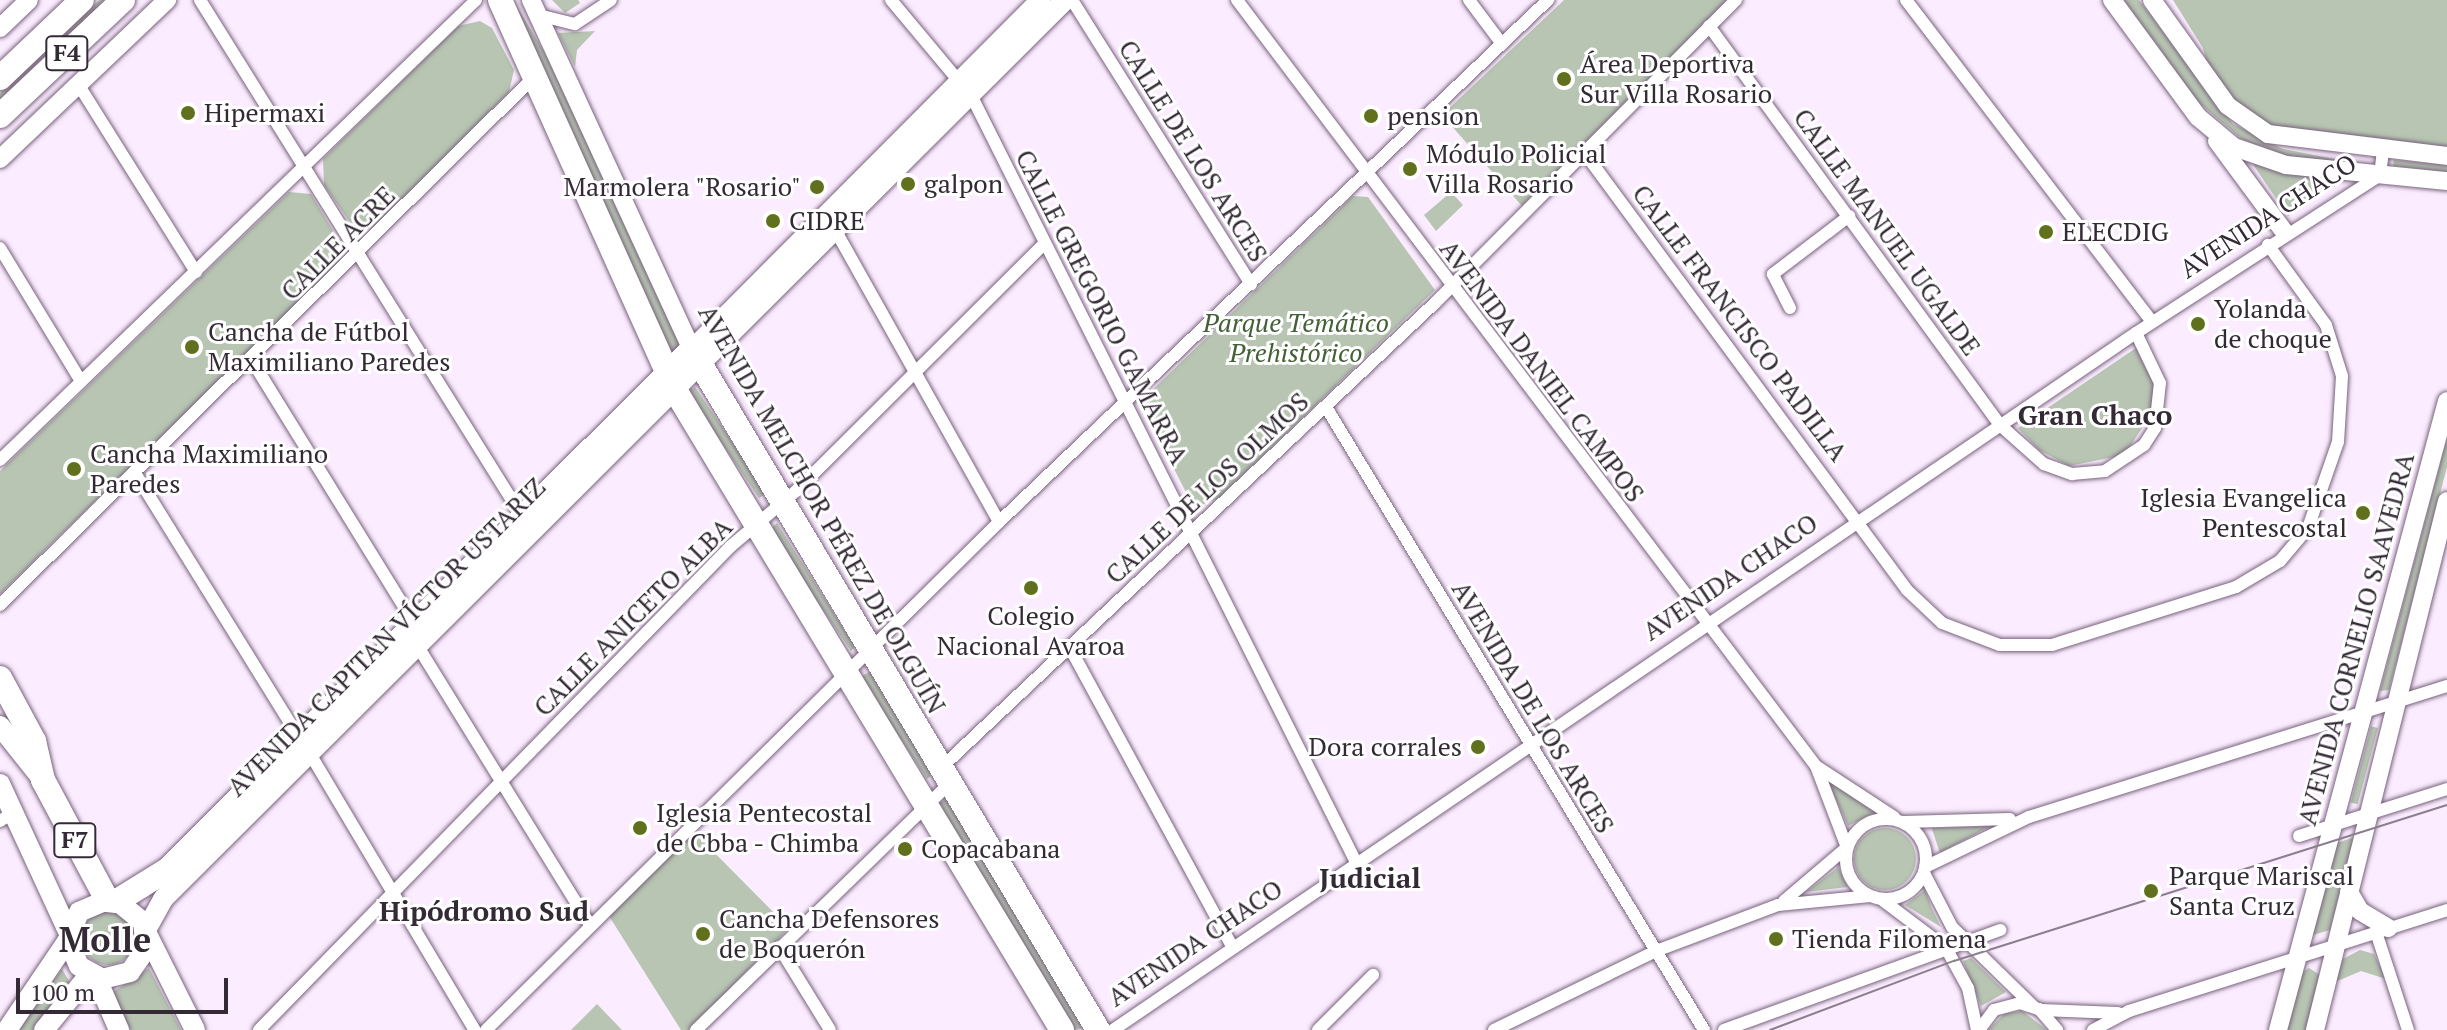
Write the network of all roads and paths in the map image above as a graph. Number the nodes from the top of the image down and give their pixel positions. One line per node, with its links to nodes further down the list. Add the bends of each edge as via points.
1 (29, 0): 22 (street)
2 (82, 0): 24 (highway, F4)
3 (123, 0): 28 (highway, F4)
4 (167, 0): 26 (street)
5 (200, 0): 34 (street)
6 (476, 0): 34 (street)
7 (500, 0): 25 (highway)
8 (611, 0): 20 (street, via 575,24)
9 (891, 0): 27 (street, CALLE GREGORIO GAMARRA)
10 (1041, 0): 27 (main road)
11 (1065, 0): 27 (main road)
12 (1072, 0): 46 (street, CALLE DE LOS ARCES)
13 (1237, 0): 35 (street, AVENIDA DANIEL CAMPOS)
14 (1469, 0): 23 (street)
15 (1548, 0): 23 (street)
16 (1736, 0): 21 (street, CALLE DE LOS OLMOS)
17 (1906, 0): 49 (street)
18 (2112, 0): 29 (street)
19 (2152, 0): 30 (street, via 2247,122 2296,143)
20 (534, 8): 51 (street, AVENIDA MELCHOR PÉREZ DE OLGUÍN)
21 (1709, 26): 31 (street, CALLE DE LOS OLMOS); 38 (street, CALLE MANUEL UGALDE)
22 (0, 28)
23 (1502, 44): 35 (street)
24 (0, 78)
25 (533, 78): 44 (street, CALLE ACRE); 55 (highway)
26 (78, 84): 33 (street); 45 (street)
27 (966, 89): 39 (main road); 41 (street, CALLE GREGORIO GAMARRA)
28 (3, 116)
29 (2198, 117): 36 (street, via 2234,147 2268,162); 40 (street)
30 (2383, 150): 32 (street, AVENIDA CHACO); 36 (street, AVENIDA CHACO)
31 (1584, 152): 47 (street, CALLE DE LOS OLMOS); 64 (street, CALLE FRANCISCO PADILLA)
32 (2447, 156)
33 (0, 159)
34 (305, 168): 44 (street); 45 (street)
35 (1366, 173): 46 (street); 47 (street, AVENIDA DANIEL CAMPOS)
36 (2380, 175): 37 (street, AVENIDA CHACO); 40 (street, AVENIDA CHACO)
37 (2447, 181)
38 (1849, 216): 48 (street, via 1773,274); 59 (street, CALLE MANUEL UGALDE)
39 (831, 223): 51 (main road); 53 (street)
40 (2285, 233): 42 (street, AVENIDA CHACO)
41 (1045, 243): 53 (street, CALLE ANICETO ALBA); 56 (street, CALLE GREGORIO GAMARRA)
42 (2268, 245): 49 (street, AVENIDA CHACO); 64 (street, CALLE FRANCISCO PADILLA, via 2326,325 2344,399 2316,513 2296,544 2259,576 2052,645 2000,645 1970,637 1921,605)
43 (0, 248): 54 (street)
44 (358, 254): 52 (street, CALLE ACRE); 66 (street)
45 (196, 272): 54 (street)
46 (1251, 284): 56 (street)
47 (1450, 288): 58 (street, CALLE DE LOS OLMOS); 70 (street, AVENIDA DANIEL CAMPOS)
48 (1790, 308)
49 (2152, 322): 50 (street, AVENIDA CHACO)
50 (2136, 333): 59 (street, AVENIDA CHACO); 59 (street, CALLE MANUEL UGALDE, via 2160,383 2160,405 2155,428 2126,461 2088,474 2057,470)
51 (696, 358): 55 (highway, AVENIDA CAPITAN VÍCTOR USTARIZ); 63 (highway, AVENIDA MELCHOR PÉREZ DE OLGUÍN)
52 (251, 359): 61 (street, CALLE ACRE); 71 (street)
53 (916, 374): 63 (street, CALLE ANICETO ALBA); 65 (street)
54 (81, 381): 60 (street)
55 (671, 381): 66 (main road, AVENIDA CAPITAN VÍCTOR USTARIZ); 66 (highway, AVENIDA CAPITAN VÍCTOR USTARIZ, via 633,407); 67 (highway)
56 (1125, 400): 65 (street); 68 (street, CALLE GREGORIO GAMARRA)
57 (2447, 401): 78 (street, AVENIDA CORNELIO SAAVEDRA)
58 (1326, 407): 68 (street, CALLE DE LOS OLMOS); 80 (street, AVENIDA DE LOS ARCES)
59 (2000, 425): 64 (street, AVENIDA CHACO)
60 (0, 460)
61 (135, 473): 69 (street, CALLE ACRE); 81 (street)
62 (2447, 501): 77 (street, AVENIDA CORNELIO SAAVEDRA)
63 (782, 502): 67 (street, CALLE ANICETO ALBA); 73 (highway, AVENIDA MELCHOR PÉREZ DE OLGUÍN)
64 (1861, 520): 70 (street, AVENIDA CHACO)
65 (999, 522): 73 (street)
66 (528, 523): 71 (highway, AVENIDA CAPITAN VÍCTOR USTARIZ)
67 (755, 524): 74 (highway); 85 (street, CALLE ANICETO ALBA)
68 (1191, 531): 72 (street, CALLE DE LOS OLMOS); 96 (street, CALLE GREGORIO GAMARRA)
69 (0, 605)
70 (1709, 623): 80 (street, AVENIDA CHACO); 82 (street, AVENIDA DANIEL CAMPOS)
71 (416, 634): 81 (highway, AVENIDA CAPITAN VÍCTOR USTARIZ); 85 (street)
72 (1070, 648): 83 (street, CALLE DE LOS OLMOS); 112 (street)
73 (869, 649): 74 (street); 83 (highway, AVENIDA MELCHOR PÉREZ DE OLGUÍN)
74 (843, 674): 88 (highway); 104 (street)
75 (0, 678): 84 (highway, via 34,741)
76 (2447, 686): 77 (street)
77 (2393, 703): 78 (street); 89 (street, AVENIDA CORNELIO SAAVEDRA)
78 (2366, 711): 91 (street); 93 (street, AVENIDA CORNELIO SAAVEDRA)
79 (0, 726): 84 (main road)
80 (1529, 744): 96 (street, AVENIDA CHACO); 114 (street, AVENIDA DE LOS ARCES)
81 (304, 745): 99 (street); 101 (highway, AVENIDA CAPITAN VÍCTOR USTARIZ, via 167,870); 107 (main road, AVENIDA CAPITAN VÍCTOR USTARIZ, via 159,904)
82 (1816, 766): 92 (street, AVENIDA DANIEL CAMPOS); 95 (street, AVENIDA DANIEL CAMPOS)
83 (946, 775): 88 (street, CALLE DE LOS OLMOS); 131 (highway, AVENIDA MELCHOR PÉREZ DE OLGUÍN)
84 (43, 780): 101 (highway, F7)
85 (501, 782): 99 (street, CALLE ANICETO ALBA); 104 (street)
86 (0, 784): 90 (main road)
87 (2447, 789): 89 (street)
88 (925, 806): 111 (street, CALLE DE LOS OLMOS); 130 (highway)
89 (2368, 814): 93 (street); 98 (street, AVENIDA CORNELIO SAAVEDRA)
90 (7, 816): 108 (main road)
91 (2029, 817): 92 (street); 97 (street)
92 (1902, 822): 95 (street, via 1873,821); 97 (street, via 1921,840)
93 (2333, 825): 94 (street); 115 (street, AVENIDA CORNELIO SAAVEDRA)
94 (2299, 836)
95 (1845, 848): 100 (street, via 1849,875); 102 (street)
96 (1357, 864): 112 (street, AVENIDA CHACO)
97 (1924, 870): 100 (street, via 1907,893); 109 (street)
98 (2349, 892): 106 (street, via 2360,911); 110 (street, AVENIDA CORNELIO SAAVEDRA)
99 (393, 893): 125 (street, CALLE ANICETO ALBA); 126 (street)
100 (1875, 897): 102 (street); 113 (street)
101 (112, 900): 107 (main road); 108 (main road, via 79,912)
102 (1778, 905): 114 (street)
103 (2447, 910): 106 (street)
104 (590, 925): 127 (street)
105 (2000, 930): 109 (street)
106 (2382, 930): 110 (street); 141 (street)
107 (146, 932): 117 (main road, via 135,967); 124 (main road)
108 (68, 936): 117 (main road, via 74,961); 121 (main road)
109 (1964, 941): 113 (street); 118 (street)
110 (2336, 945): 115 (street); 120 (street, AVENIDA CORNELIO SAAVEDRA)
111 (779, 947): 128 (street, CALLE DE LOS OLMOS); 129 (street)
112 (1233, 948): 132 (street, AVENIDA CHACO)
113 (1946, 948): 136 (street); 137 (street, via 1968,988)
114 (1656, 951): 134 (street); 135 (street, AVENIDA DE LOS ARCES)
115 (2296, 957): 119 (street); 140 (street, AVENIDA CORNELIO SAAVEDRA)
116 (1373, 975): 133 (street)
117 (93, 976): 122 (main road); 123 (main road)
118 (2037, 1008): 119 (street, via 2084,1016); 137 (street, via 2000,1007); 138 (street)
119 (2129, 1011): 139 (street)
120 (2316, 1029)
121 (7, 1030)
122 (44, 1030)
123 (119, 1030)
124 (195, 1030)
125 (259, 1030)
126 (475, 1030)
127 (486, 1030)
128 (696, 1030)
129 (830, 1030)
130 (1062, 1030)
131 (1098, 1030)
132 (1113, 1030)
133 (1318, 1030)
134 (1494, 1030)
135 (1704, 1030)
136 (1724, 1030)
137 (1978, 1030)
138 (2057, 1030)
139 (2093, 1030)
140 (2278, 1030)
141 (2408, 1030)

